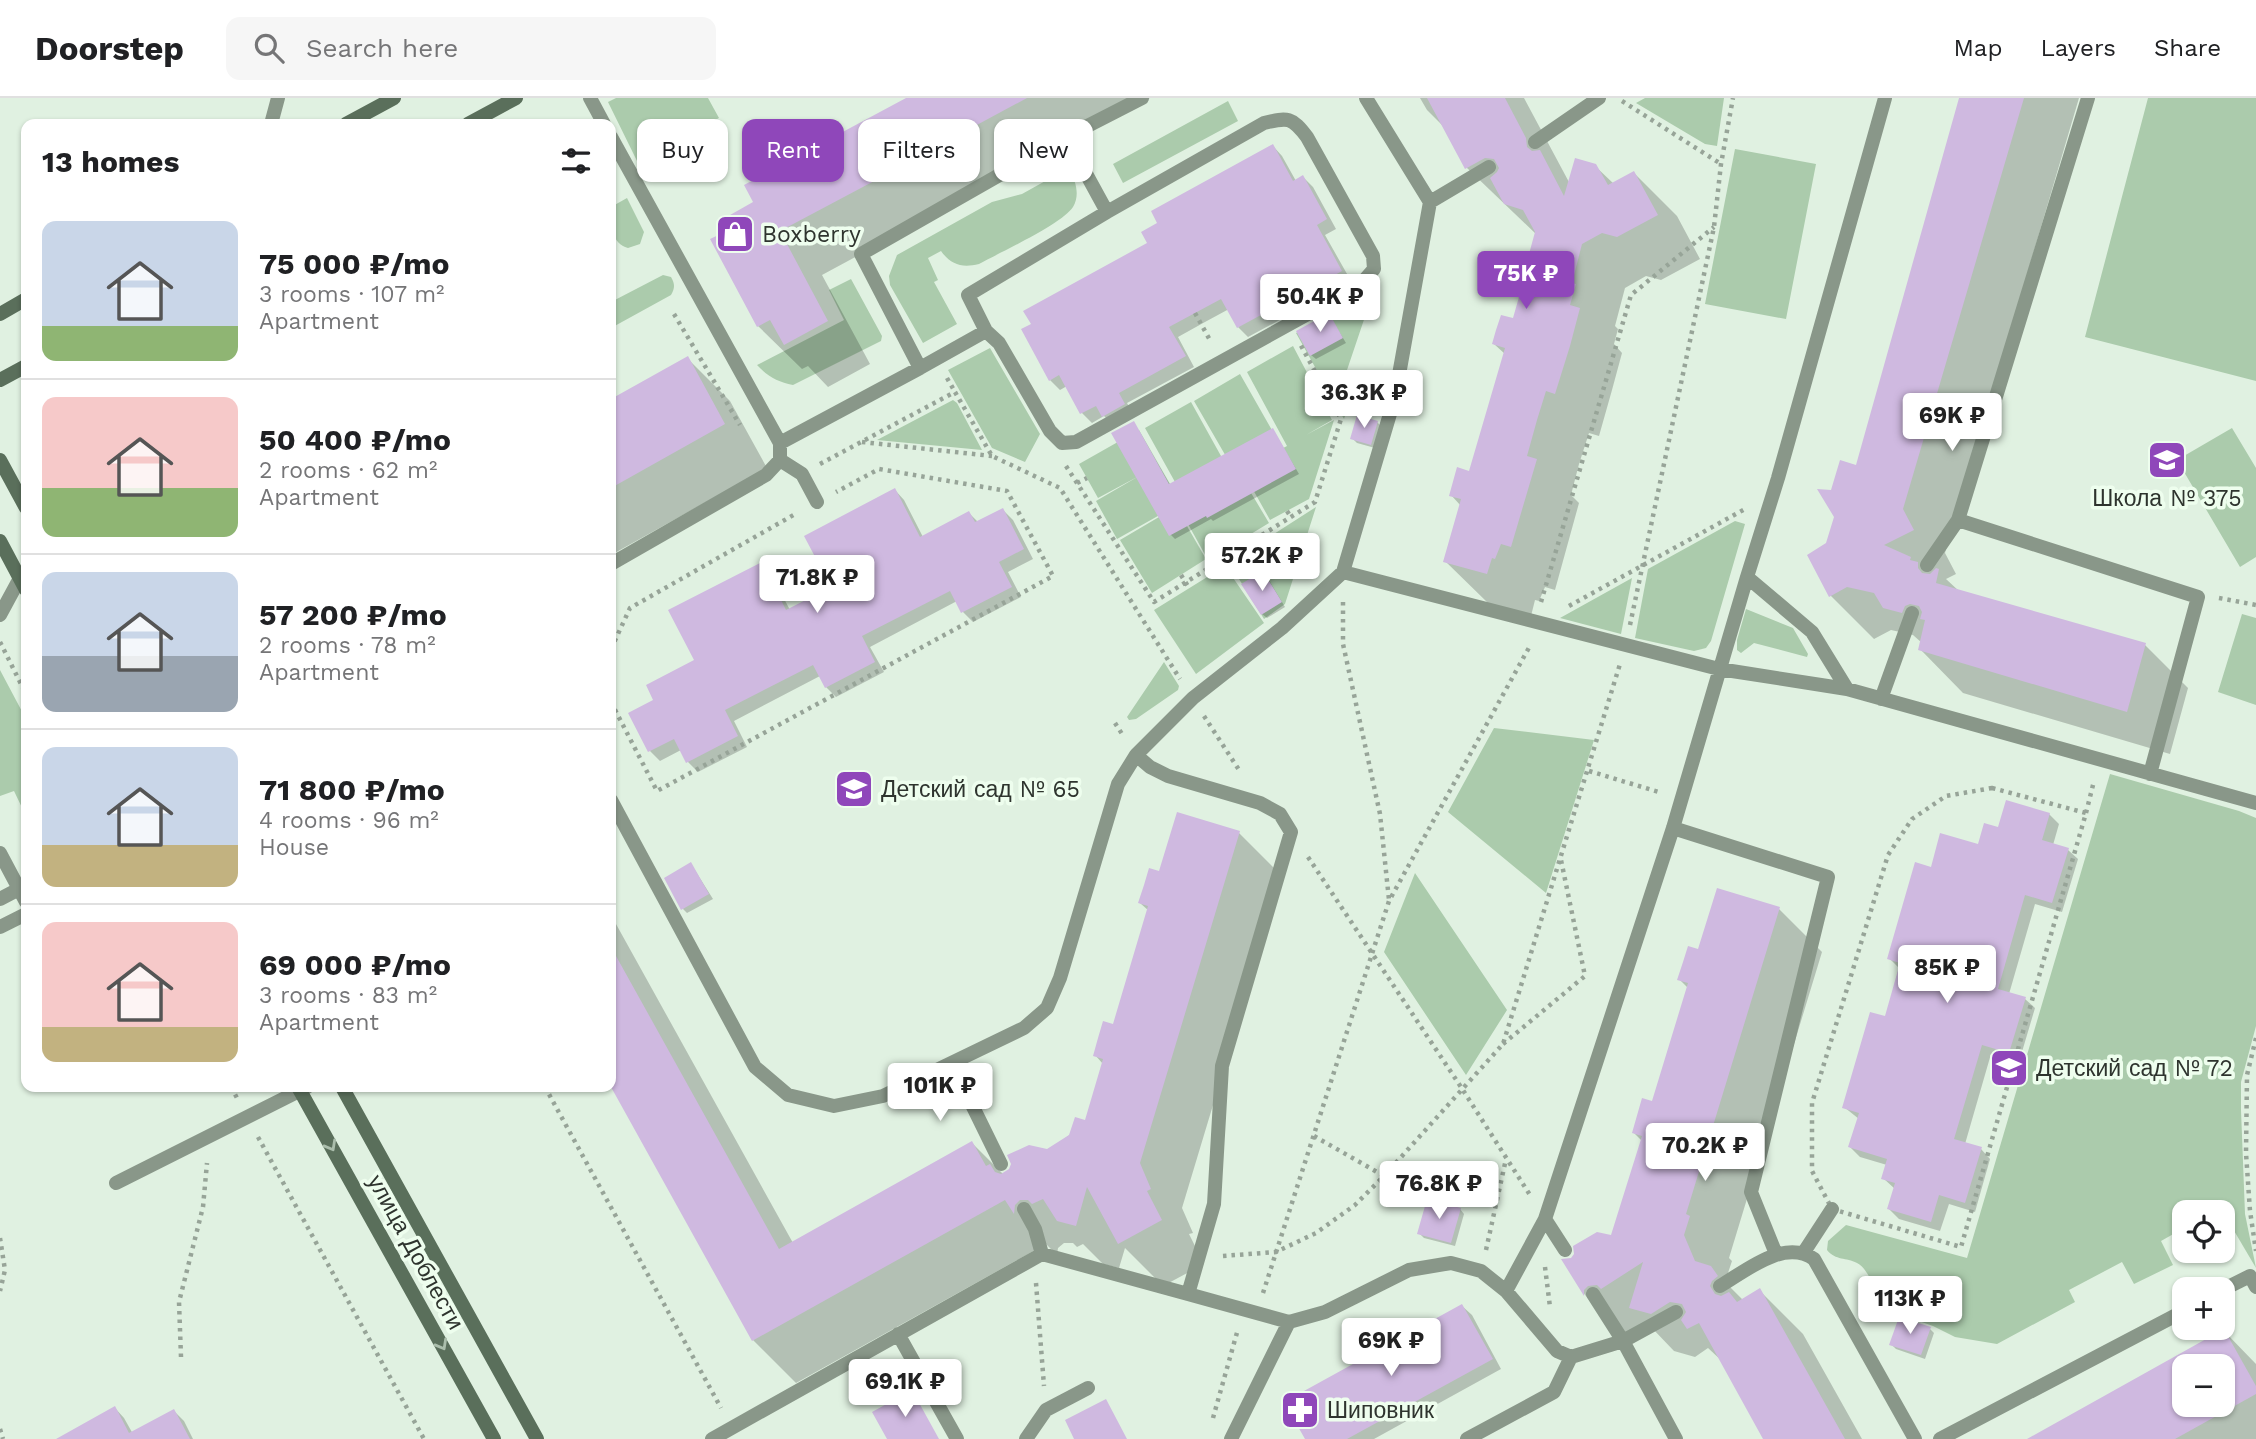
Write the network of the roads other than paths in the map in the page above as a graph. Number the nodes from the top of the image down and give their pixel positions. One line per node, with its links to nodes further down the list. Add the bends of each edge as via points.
1 (278, 98): 10 (street)
2 (394, 98): 11 (main road)
3 (516, 98): 12 (main road)
4 (590, 98): 13 (street)
5 (1142, 98): 14 (street)
6 (1366, 98): 20 (street)
7 (1885, 98): 38 (street)
8 (2088, 98): 33 (street)
9 (1590, 100): 15 (street)
10 (272, 119)
11 (355, 119)
12 (477, 119)
13 (601, 119)
14 (1093, 122)
15 (1535, 142)
16 (616, 146): 28 (street)
17 (1489, 167): 20 (street)
18 (994, 177): 25 (street, via 861,254)
19 (1091, 182): 21 (street)
20 (1430, 202): 37 (street, via 1395,397)
21 (1107, 212): 24 (street, via 968,295); 24 (street, via 1264,123 1282,118 1296,122 1307,137 1373,256 1374,269 1360,285 1076,442 1062,443 1050,431 999,343)
22 (21, 302): 23 (main road)
23 (0, 314)
24 (986, 331): 25 (street)
25 (920, 368): 28 (street)
26 (21, 369): 27 (main road)
27 (0, 380)
28 (780, 443): 30 (street)
29 (0, 460): 31 (main road)
30 (780, 460): 32 (street, via 802,474); 35 (street, via 766,475)
31 (21, 499)
32 (817, 502)
33 (1958, 520): 36 (street); 47 (street, via 2198,597)
34 (0, 541): 39 (main road)
35 (616, 561)
36 (1927, 565)
37 (1343, 572): 43 (street); 46 (street, via 1282,628 1193,698)
38 (1747, 577): 43 (street); 44 (street, via 1812,632)
39 (21, 580)
40 (21, 587): 42 (street)
41 (1912, 613): 45 (street)
42 (0, 615)
43 (1719, 669): 44 (street); 50 (street)
44 (1847, 689): 45 (street)
45 (1881, 699): 47 (street)
46 (1136, 755): 57 (street, via 1118,784 1047,1008 1024,1028); 74 (street, via 1168,776 1260,803 1280,814 1291,832 1222,1066 1214,1204)
47 (2150, 774): 48 (street)
48 (2256, 803)
49 (616, 809): 57 (street, via 755,1067 788,1096 834,1106 883,1096)
50 (1673, 828): 65 (street); 68 (street, via 1828,877 1751,1192)
51 (0, 853): 52 (street)
52 (21, 892)
53 (21, 896): 54 (street)
54 (0, 899)
55 (21, 916): 56 (street)
56 (0, 927)
57 (952, 1064): 61 (street)
58 (294, 1092): 62 (street)
59 (304, 1092): 83 (main road, улица Доблести, one-way to 83)
60 (345, 1092): 84 (main road, улица Доблести)
61 (1001, 1164)
62 (116, 1183)
63 (1024, 1209): 69 (street, via 1035,1229)
64 (1832, 1209): 67 (street)
65 (1542, 1226): 66 (street); 73 (street)
66 (1565, 1250)
67 (1804, 1252): 68 (street); 91 (street, via 1814,1259)
68 (1776, 1254): 71 (street)
69 (1038, 1257): 74 (street); 79 (street)
70 (2235, 1284): 72 (street, via 2250,1276)
71 (1720, 1286)
72 (2256, 1287)
73 (1506, 1291): 78 (street, via 1481,1271 1451,1263 1409,1270 1325,1312); 81 (street, via 1556,1351)
74 (1188, 1294): 78 (street)
75 (1593, 1294): 80 (street)
76 (1676, 1312): 80 (street)
77 (2172, 1317): 92 (street)
78 (1289, 1322): 88 (street)
79 (898, 1334): 85 (street); 86 (street)
80 (1623, 1341): 81 (street); 90 (street)
81 (1571, 1357): 89 (street, via 1554,1392)
82 (1088, 1388): 87 (street, via 1046,1410)
83 (494, 1439)
84 (537, 1439)
85 (712, 1439)
86 (957, 1439)
87 (1026, 1439)
88 (1231, 1439)
89 (1467, 1439)
90 (1676, 1439)
91 (1915, 1439)
92 (1940, 1439)

